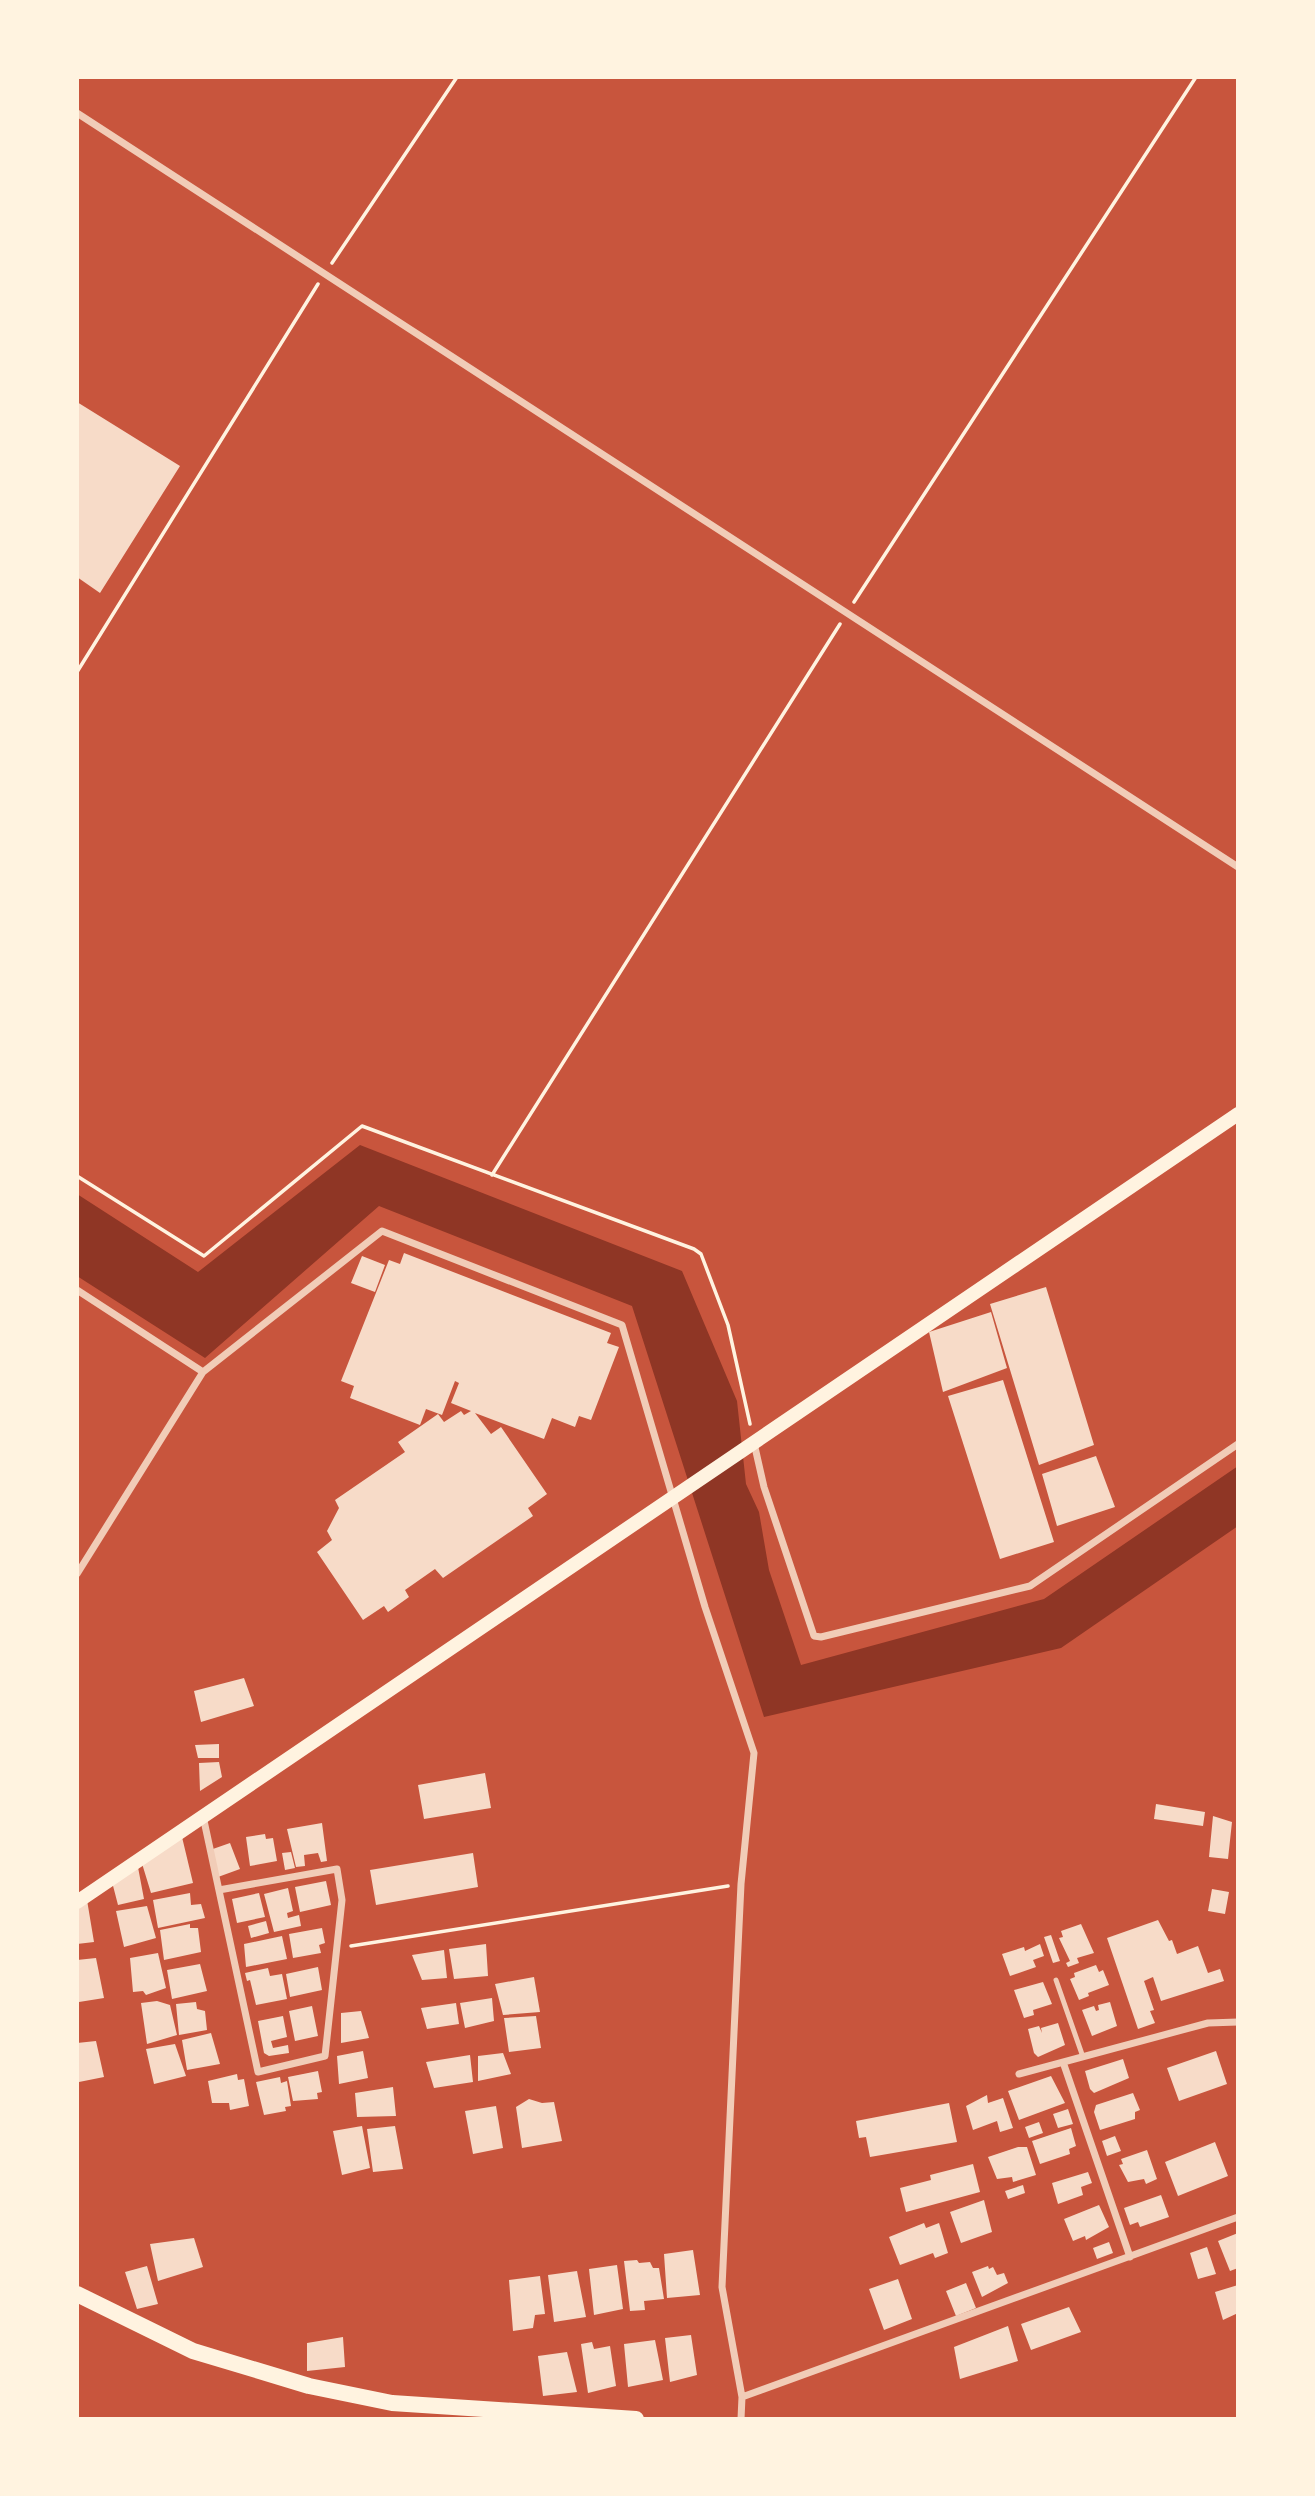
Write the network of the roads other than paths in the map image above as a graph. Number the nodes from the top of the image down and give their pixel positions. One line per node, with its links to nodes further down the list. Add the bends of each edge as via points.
1 (77, 113): 2 (street)
2 (1238, 867)
3 (1238, 1114): 7 (main road)
4 (77, 1290): 5 (street)
5 (202, 1372): 8 (street, via 382,1231 622,1325); 9 (street)
6 (1238, 1444): 7 (street, via 1030,1586 821,1637 814,1636)
7 (748, 1446): 8 (main road)
8 (679, 1492): 10 (main road); 21 (street, via 705,1607 754,1752 741,1884 722,2287)
9 (77, 1574)
10 (202, 1815): 11 (street); 12 (main road)
11 (219, 1890): 11 (street, via 258,2072 324,2056 339,1948 342,1900 337,1868)
12 (80, 1898)
13 (1056, 1980): 15 (lane)
14 (1238, 2022): 15 (street, via 1208,2023)
15 (1083, 2057): 16 (street)
16 (1063, 2062): 17 (street); 19 (street)
17 (1019, 2074)
18 (1238, 2217): 19 (street)
19 (1130, 2257): 21 (street)
20 (77, 2294): 22 (main road, via 193,2351 309,2386 392,2403)
21 (742, 2397): 23 (street)
22 (636, 2419)
23 (741, 2419)

